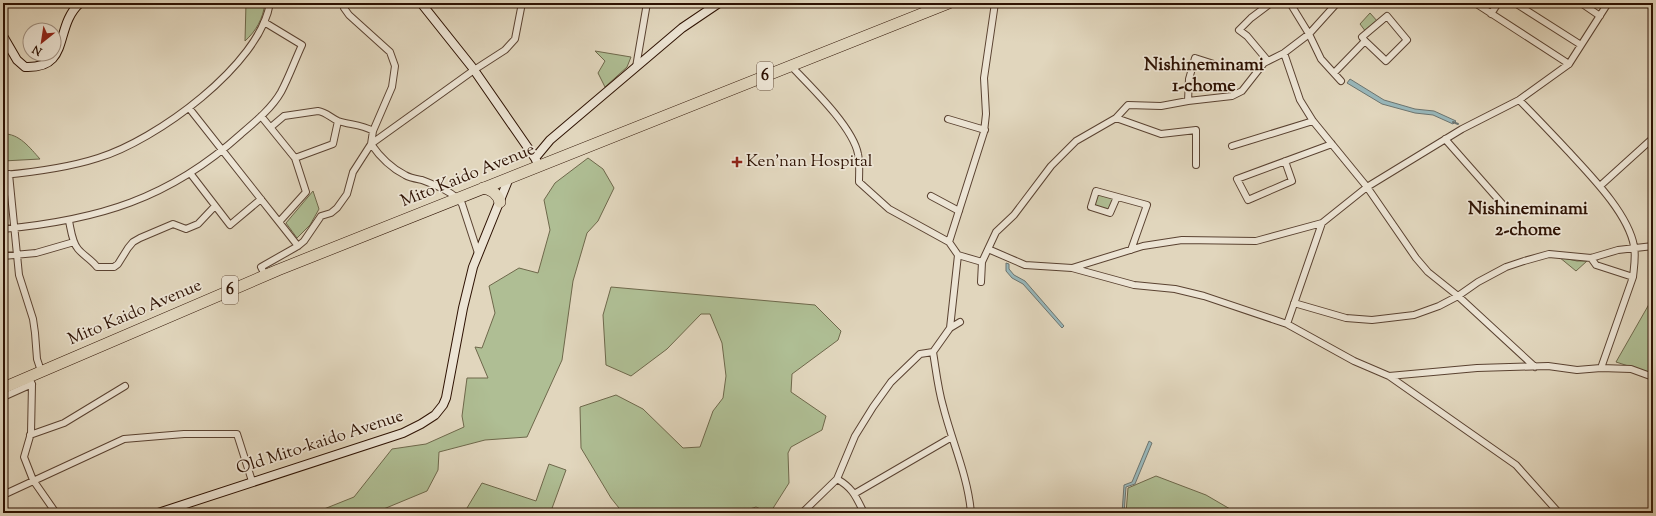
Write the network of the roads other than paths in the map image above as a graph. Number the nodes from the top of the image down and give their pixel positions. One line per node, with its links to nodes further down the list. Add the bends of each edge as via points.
1 (80, 3): 22 (street, via 68,16 56,55 49,63 36,68 25,67)
2 (270, 3): 20 (street)
3 (344, 3): 44 (street, via 349,15 390,52 395,66 392,88)
4 (421, 3): 31 (street)
5 (522, 3): 31 (street, via 515,39 505,50)
6 (647, 3): 30 (street)
7 (718, 3): 30 (street, via 682,28)
8 (949, 3): 29 (highway, Mito Kaido Avenue / 6)
9 (995, 3): 43 (street, via 984,78)
10 (1271, 3): 26 (street, via 1239,30)
11 (1290, 3): 21 (street)
12 (1337, 3): 21 (street)
13 (1474, 3): 18 (street)
14 (1498, 3): 18 (street)
15 (1515, 3): 24 (street)
16 (1581, 3): 19 (street)
17 (1608, 3): 19 (street)
18 (1491, 14): 27 (street)
19 (1600, 16): 24 (street)
20 (264, 22): 36 (street, via 243,56); 37 (street, via 302,45 281,93)
21 (1309, 34): 25 (street); 32 (street, via 1321,59)
22 (3, 36)
23 (1365, 41): 23 (street, via 1362,37 1387,16 1407,40 1386,61); 32 (street)
24 (1581, 45): 27 (street)
25 (1284, 53): 26 (street); 41 (street, via 1300,100)
26 (1268, 61): 35 (street, via 1242,91 1232,96)
27 (1569, 64): 34 (street)
28 (1217, 65): 35 (street, via 1194,58)
29 (791, 66): 52 (highway, Mito Kaido Avenue / 6); 75 (street, via 830,107 850,135 858,152 859,182 889,209)
30 (636, 67): 52 (street, via 550,140)
31 (474, 70): 47 (street); 52 (street)
32 (1334, 73): 33 (street)
33 (1341, 81)
34 (1519, 100): 46 (street); 58 (street)
35 (1188, 101): 38 (street, via 1161,106 1128,105)
36 (189, 108): 50 (street); 56 (street, via 156,131 99,158 44,171)
37 (262, 116): 42 (street); 50 (street)
38 (1116, 118): 54 (street, via 1161,134 1196,130); 79 (street, via 1076,141 1051,166 1014,215 996,232)
39 (948, 119): 43 (street)
40 (338, 121): 42 (street, via 318,111 284,116); 44 (street, via 365,126); 51 (street, via 333,144)
41 (1313, 121): 48 (street); 49 (street)
42 (271, 127): 51 (street)
43 (984, 130): 68 (street)
44 (372, 131): 47 (street)
45 (1653, 138): 58 (street)
46 (1445, 139): 59 (street); 67 (street)
47 (371, 144): 63 (street, via 393,168 406,176 429,182); 76 (street, via 353,172 347,194 338,208 320,216 308,236)
48 (1332, 144): 53 (street); 59 (street)
49 (1232, 146)
50 (222, 151): 55 (street); 64 (street)
51 (295, 158): 70 (street, via 306,192)
52 (537, 162): 57 (highway, Mito Kaido Avenue / 6)
53 (1285, 162): 53 (street, via 1237,179 1248,200 1292,181)
54 (1196, 165)
55 (190, 173): 66 (street); 69 (street, via 167,187 131,203)
56 (6, 174): 72 (street)
57 (509, 178): 60 (highway, Mito Kaido Avenue / 6); 65 (street, Old Mito-kaido Avenue)
58 (1600, 186): 78 (street, via 1628,228)
59 (1367, 187): 71 (street); 91 (street, via 1416,258 1428,272)
60 (483, 188): 63 (highway, Mito Kaido Avenue / 6); 65 (highway, via 497,194)
61 (930, 196): 68 (street)
62 (1117, 197): 62 (street, via 1096,191 1091,207 1110,213); 80 (street, via 1147,205)
63 (458, 198): 81 (street); 88 (highway, Mito Kaido Avenue / 6)
64 (261, 199): 66 (street, via 230,225); 70 (street)
65 (500, 202): 81 (street, Old Mito-kaido Avenue)
66 (215, 206): 74 (street, via 198,224 186,229 173,224 140,238 128,248 114,267 97,267)
67 (1505, 207)
68 (959, 211): 75 (street)
69 (69, 221): 72 (street); 74 (street)
70 (279, 222): 76 (street)
71 (1322, 223): 80 (street, via 1256,241 1182,240); 92 (street)
72 (14, 228): 73 (street); 82 (street)
73 (3, 229)
74 (74, 242): 82 (street, via 36,253)
75 (949, 242): 83 (street)
76 (298, 246): 88 (street, via 261,266)
77 (1653, 246): 78 (street)
78 (1634, 249): 85 (street, via 1618,250); 89 (street)
79 (988, 250): 86 (street); 87 (street, via 1025,265)
80 (1131, 250): 87 (street)
81 (478, 253): 110 (street, Old Mito-kaido Avenue, via 463,308 446,398 435,415 403,433)
82 (16, 254): 84 (street); 99 (street, via 18,275 32,319 37,359)
83 (958, 255): 86 (street); 95 (street)
84 (3, 256)
85 (1591, 258): 89 (street, via 1596,265); 91 (street, via 1549,254 1524,261 1492,274)
86 (982, 262): 90 (street)
87 (1072, 268): 94 (street, via 1134,285 1175,289 1204,296)
88 (265, 275): 99 (highway, Mito Kaido Avenue / 6)
89 (1632, 277): 98 (street)
90 (981, 282)
91 (1458, 296): 92 (street, via 1440,306 1414,315 1372,320 1346,318); 97 (street)
92 (1294, 303): 94 (street)
93 (960, 322): 95 (street)
94 (1287, 324): 100 (street)
95 (950, 328): 96 (street)
96 (933, 352): 107 (street, via 942,405); 108 (street, via 920,354 891,382 855,436)
97 (1535, 367): 98 (street, via 1578,370); 100 (street, via 1477,368)
98 (1601, 368): 101 (street, via 1631,369)
99 (42, 371): 102 (highway, Mito Kaido Avenue / 6)
100 (1390, 376): 118 (street, via 1516,465)
101 (1653, 377)
102 (30, 381): 104 (highway, Mito Kaido Avenue / 6); 105 (street); 106 (street)
103 (125, 386): 106 (street, via 64,423)
104 (3, 388)
105 (3, 397)
106 (30, 436): 109 (street, via 24,457)
107 (952, 437): 111 (street); 117 (street, via 962,467 970,501)
108 (837, 479): 111 (street, via 848,486); 115 (street)
109 (33, 480): 110 (street, via 124,439 184,434 237,434); 112 (street); 113 (street)
110 (252, 482): 114 (street, Old Mito-kaido Avenue)
111 (854, 494): 116 (street)
112 (3, 495)
113 (56, 513)
114 (158, 513)
115 (802, 513)
116 (864, 513)
117 (970, 513)
118 (1559, 513)

